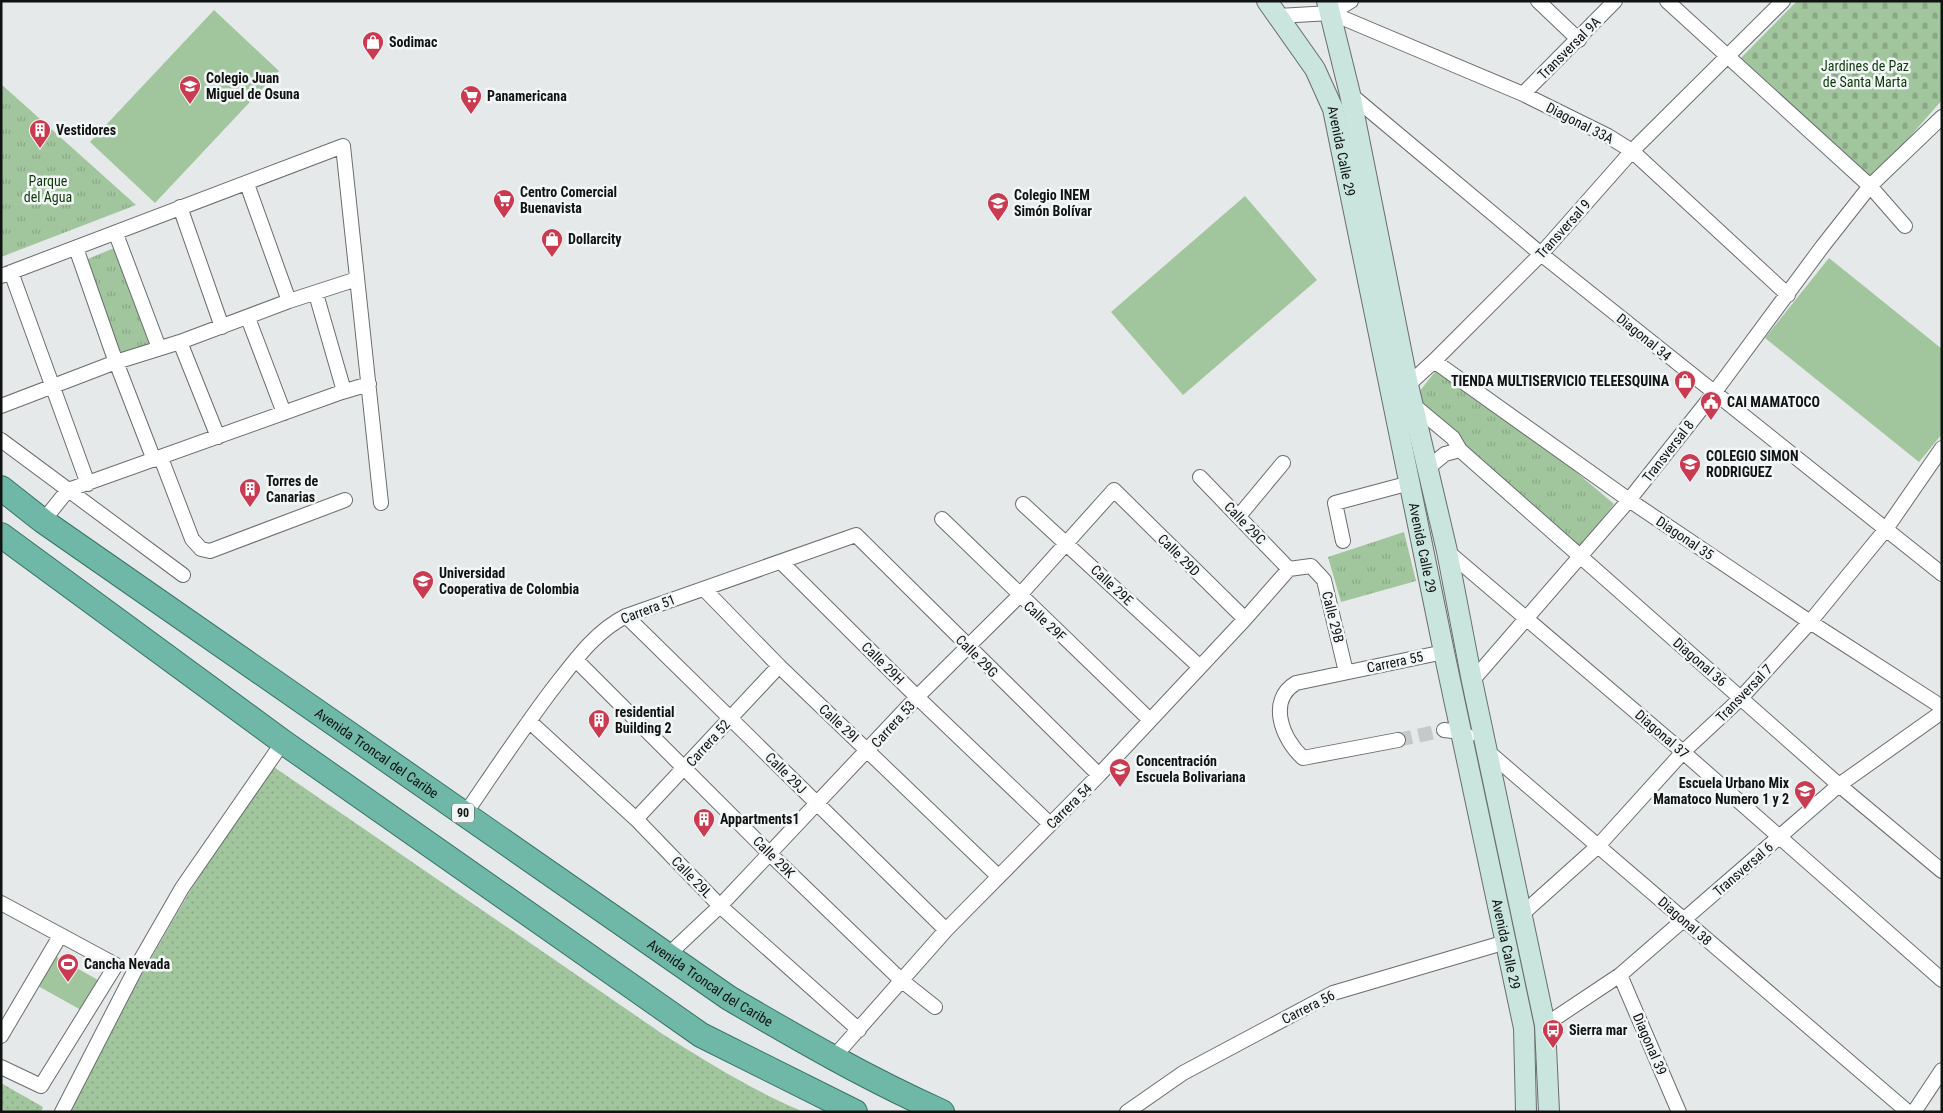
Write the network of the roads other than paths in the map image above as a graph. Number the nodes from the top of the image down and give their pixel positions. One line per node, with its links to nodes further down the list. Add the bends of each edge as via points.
1 (1351, 1): 6 (street)
2 (1538, 1): 8 (street)
3 (1615, 1): 8 (street, Transversal 9A)
4 (1666, 1): 9 (street)
5 (1783, 1): 9 (street, Transversal 9)
6 (1329, 7): 7 (street); 10 (main road, Avenida Calle 29); 11 (street, Diagonal 33A)
7 (1273, 8): 36 (main road, Avenida Calle 29, via 1315,69 1333,109)
8 (1579, 40): 11 (street, Transversal 9A)
9 (1728, 57): 13 (street, Transversal 9); 15 (street)
10 (1350, 94): 20 (street, Diagonal 34); 36 (main road, Avenida Calle 29)
11 (1523, 94): 13 (street, Diagonal 33A)
12 (1942, 117): 15 (street, Transversal 8)
13 (1632, 151): 20 (street, Transversal 9); 24 (street, Diagonal 33A)
14 (247, 184): 16 (street); 22 (street, via 343,146); 25 (street)
15 (1870, 186): 17 (street); 24 (street, Transversal 8)
16 (180, 208): 18 (street); 27 (street)
17 (1905, 226)
18 (116, 234): 19 (street); 29 (street)
19 (76, 248): 21 (street); 31 (street)
20 (1541, 254): 30 (street, Transversal 9); 35 (street, Diagonal 34)
21 (6, 274): 33 (street)
22 (357, 279): 23 (street); 32 (street)
23 (316, 294): 25 (street); 34 (street)
24 (1788, 295): 35 (street, Transversal 8)
25 (289, 301): 26 (street)
26 (248, 318): 27 (street); 38 (street)
27 (222, 327): 28 (street)
28 (180, 342): 29 (street); 39 (street)
29 (160, 348): 31 (street)
30 (1434, 361): 36 (street, Transversal 9); 53 (street, Diagonal 35)
31 (116, 362): 33 (street); 43 (street)
32 (370, 384): 34 (street); 54 (street)
33 (52, 388): 37 (street); 48 (street)
34 (344, 391): 38 (street)
35 (1714, 393): 53 (street, Transversal 8); 59 (street, Diagonal 34)
36 (1401, 394): 42 (street, Diagonal 36, via 1453,438); 45 (main road, Avenida Calle 29); 47 (main road, Avenida Calle 29)
37 (1, 406)
38 (284, 413): 39 (street)
39 (218, 437): 43 (street)
40 (1, 440): 50 (street)
41 (1942, 448): 59 (street, Transversal 7)
42 (1460, 450): 45 (street, via 1445,454); 65 (street, Diagonal 36)
43 (157, 459): 48 (street); 52 (street, via 192,539 201,549 210,551)
44 (1283, 463): 56 (street)
45 (1429, 467): 64 (main road, Avenida Calle 29)
46 (1200, 477): 56 (street, Calle 29C)
47 (1410, 483): 62 (street, via 1335,504); 77 (main road, Avenida Calle 29)
48 (88, 484): 50 (street)
49 (1, 488): 58 (highway, Avenida Troncal del Caribe / 90)
50 (68, 490): 58 (street); 69 (street)
51 (1114, 490): 63 (street, Carrera 53); 74 (street, Calle 29D)
52 (345, 500)
53 (1629, 500): 65 (street, Transversal 8); 75 (street, Diagonal 35)
54 (381, 503)
55 (1023, 504): 63 (street, Calle 29E)
56 (1239, 516): 67 (street, Calle 29C)
57 (942, 519): 71 (street, Calle 29F)
58 (43, 521): 100 (highway, Avenida Troncal del Caribe / 90)
59 (1886, 529): 68 (street, Diagonal 34); 75 (street, Transversal 7)
60 (1, 535): 92 (highway)
61 (856, 535): 66 (street, Carrera 51); 76 (street, Calle 29G)
62 (1343, 541)
63 (1065, 542): 71 (street, Carrera 53); 80 (street, Calle 29E)
64 (1447, 551): 73 (street, Diagonal 37); 82 (main road, Avenida Calle 29)
65 (1581, 557): 73 (street, Transversal 8); 84 (street, Diagonal 36)
66 (781, 562): 70 (street, Carrera 51); 83 (street, Calle 29H)
67 (1289, 569): 74 (street, Carrera 54); 81 (street, Calle 29B, via 1311,566 1324,580)
68 (1942, 574)
69 (183, 575)
70 (704, 589): 72 (street, Carrera 51); 79 (street, Calle 29I)
71 (1019, 596): 76 (street, Carrera 53); 88 (street, Calle 29F)
72 (626, 616): 78 (street, Carrera 51, via 607,626); 87 (street, Calle 29J)
73 (1528, 618): 82 (street, Transversal 8); 95 (street, Diagonal 37)
74 (1245, 619): 80 (street, Carrera 54)
75 (1810, 622): 84 (street, Transversal 7); 85 (street, Diagonal 35)
76 (967, 646): 83 (street, Carrera 53); 97 (street, Calle 29G)
77 (1444, 652): 81 (street, Carrera 55); 90 (main road, Avenida Calle 29)
78 (576, 660): 89 (street, Carrera 51); 96 (street, Calle 29K)
79 (779, 666): 87 (street, Carrera 52); 93 (street, Calle 29I)
80 (1200, 668): 88 (street, Carrera 54)
81 (1346, 672): 91 (street, Carrera 55, via 1296,683 1281,698 1281,720 1296,752 1303,758)
82 (1472, 681): 94 (main road, Avenida Calle 29)
83 (917, 697): 93 (street, Carrera 53); 102 (street, Calle 29H)
84 (1741, 698): 95 (street, Transversal 7); 98 (street, Diagonal 36)
85 (1942, 707)
86 (1942, 712): 98 (street, Transversal 6)
87 (730, 718): 96 (street, Carrera 52); 99 (street, Calle 29J)
88 (1150, 720): 97 (street, Carrera 54)
89 (529, 721): 100 (street, Carrera 51); 101 (street, Calle 29L)
90 (1453, 731): 94 (street, Diagonal 38); 114 (main road, Avenida Calle 29)
91 (1398, 740)
92 (283, 742): 127 (street, via 182,888 136,968); 128 (highway, via 701,1035)
93 (868, 750): 99 (street, Carrera 53); 107 (street, Calle 29I)
94 (1486, 750): 104 (street, Diagonal 38); 110 (main road, Avenida Calle 29)
95 (1684, 752): 103 (street, Diagonal 37); 104 (street, Transversal 7)
96 (686, 768): 101 (street, Carrera 52); 105 (street, Calle 29K)
97 (1099, 775): 102 (street, Carrera 54)
98 (1839, 785): 103 (street, Transversal 6); 106 (street, Diagonal 36)
99 (817, 804): 105 (street, Carrera 53); 112 (street, Calle 29J)
100 (465, 814): 115 (highway, Avenida Troncal del Caribe / 90)
101 (636, 819): 109 (street, Calle 29L)
102 (1050, 824): 107 (street, Carrera 54)
103 (1781, 836): 111 (street, Transversal 6); 118 (street, Diagonal 37)
104 (1598, 846): 110 (street, Transversal 7); 111 (street, Diagonal 38)
105 (770, 854): 109 (street, Carrera 53); 117 (street, Calle 29K)
106 (1942, 871)
107 (998, 876): 112 (street, Carrera 54)
108 (2, 905): 113 (street)
109 (720, 906): 115 (street, Carrera 53); 121 (street, Calle 29L)
110 (1521, 915): 120 (main road, Avenida Calle 29)
111 (1684, 920): 116 (street, Transversal 6); 134 (street, Diagonal 38)
112 (946, 930): 117 (street, Carrera 54)
113 (60, 936): 122 (street); 124 (street, via 116,965 41,1086)
114 (1506, 942): 130 (street, Carrera 56, via 1333,993 1183,1074); 131 (main road, Avenida Calle 29, via 1524,1028)
115 (668, 955): 123 (highway, Avenida Troncal del Caribe / 90, via 729,998)
116 (1620, 975): 120 (street, Transversal 6); 133 (street, Diagonal 39)
117 (901, 980): 119 (street, Calle 29K); 121 (street, Carrera 54)
118 (1942, 980)
119 (935, 1007)
120 (1545, 1025): 126 (main road, Avenida Calle 29)
121 (859, 1030): 123 (street, Carrera 54)
122 (1, 1036)
123 (833, 1058): 129 (highway, Avenida Troncal del Caribe / 90)
124 (1, 1067)
125 (1942, 1070): 135 (street)
126 (1548, 1103): 132 (street)
127 (62, 1112)
128 (855, 1112)
129 (942, 1112)
130 (1127, 1112)
131 (1526, 1112)
132 (1559, 1112)
133 (1679, 1112)
134 (1908, 1112)
135 (1914, 1112)

